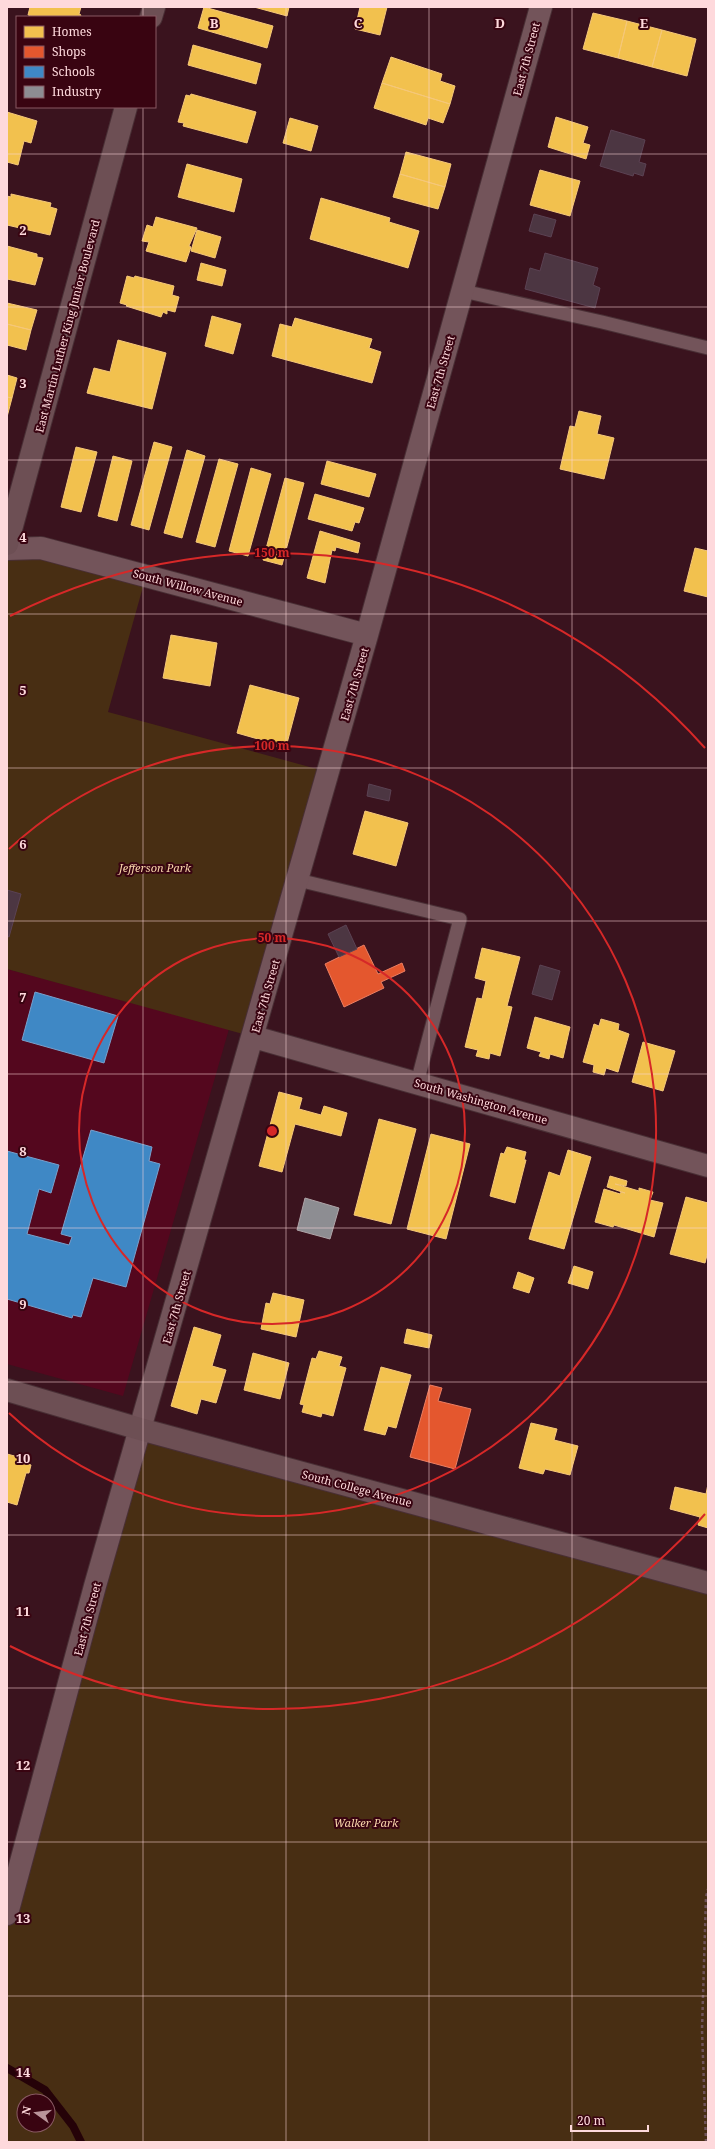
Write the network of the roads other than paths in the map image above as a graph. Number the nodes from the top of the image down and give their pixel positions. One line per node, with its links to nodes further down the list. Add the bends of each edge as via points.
1 (541, 7): 3 (street, East 7th Street)
2 (126, 108): 5 (street, East Martin Luther King Junior Boulevard)
3 (463, 291): 4 (lane); 7 (street, East 7th Street)
4 (708, 348)
5 (7, 544)
6 (7, 549): 7 (street, South Willow Avenue, via 41,548)
7 (367, 635): 8 (street, East 7th Street)
8 (298, 880): 9 (street, East 7th Street); 10 (lane, via 460,919)
9 (254, 1037): 10 (street, South Washington Avenue); 13 (street, East 7th Street)
10 (417, 1083): 11 (street, South Washington Avenue)
11 (708, 1166)
12 (7, 1390): 13 (street, South College Avenue)
13 (140, 1429): 14 (street, South College Avenue); 15 (street, East 7th Street)
14 (708, 1583)
15 (7, 1914)

